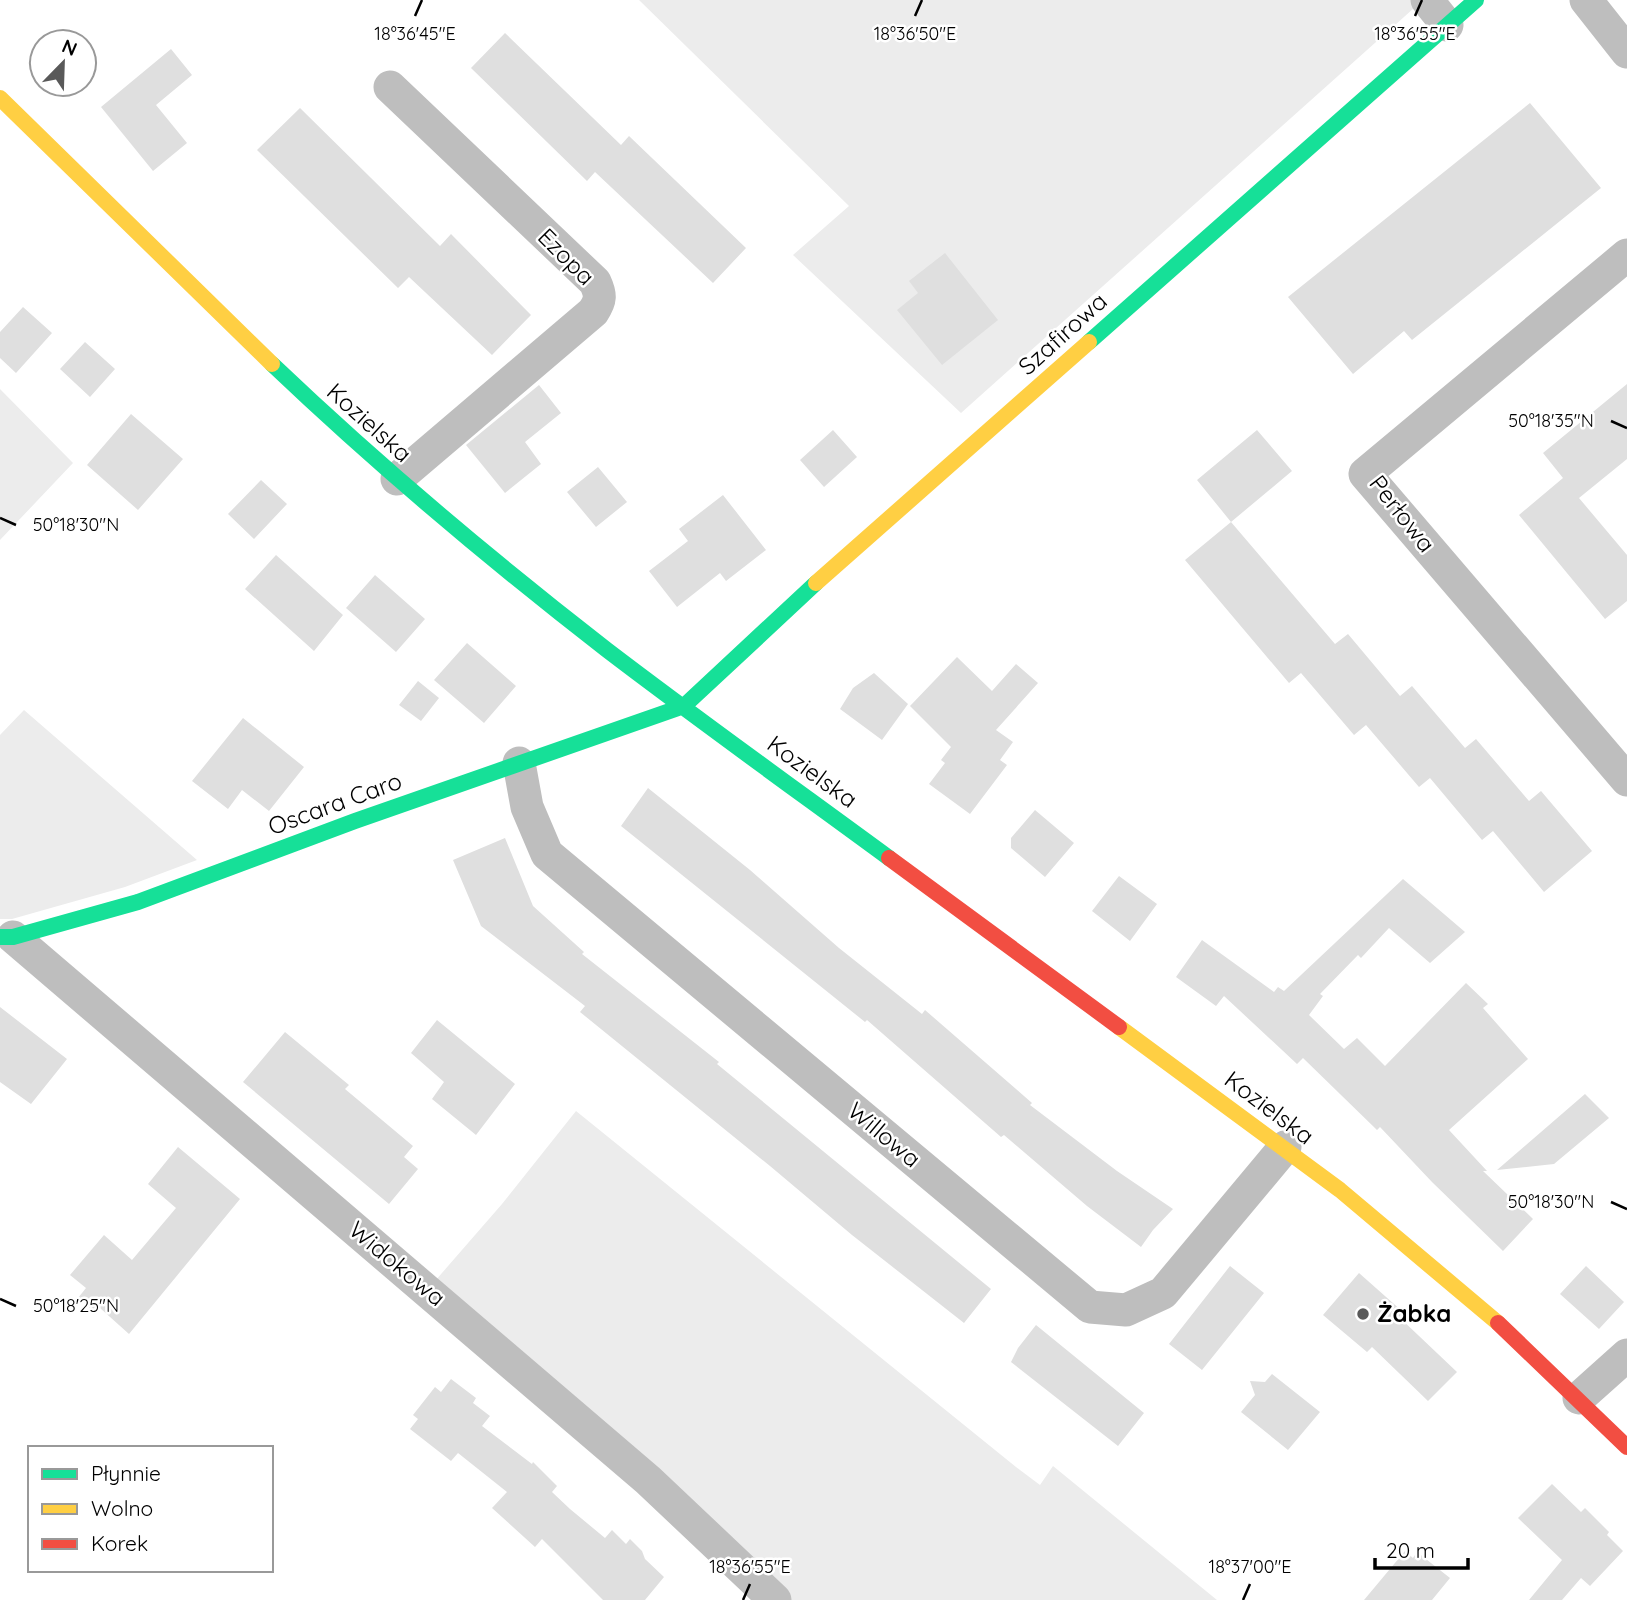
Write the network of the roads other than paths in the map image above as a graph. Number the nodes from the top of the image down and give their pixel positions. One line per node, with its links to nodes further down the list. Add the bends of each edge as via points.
1 (1476, 0): 3 (street, Szafirowa)
2 (1586, 0): 4 (street)
3 (1437, 13): 9 (street, Szafirowa)
4 (1627, 52)
5 (390, 87): 8 (street, Ezopa, via 595,282 601,294 593,312)
6 (0, 98): 8 (street, Kozielska, via 281,373)
7 (1627, 255): 11 (street, Perłowa, via 1365,474)
8 (397, 479): 9 (street, Kozielska, via 502,568)
9 (684, 706): 10 (street, Oscara Caro); 13 (street, Kozielska)
10 (519, 763): 12 (street, Oscara Caro, via 138,902); 13 (street, Willowa, via 527,807 547,854 1090,1307 1126,1310 1163,1293)
11 (1627, 780)
12 (6, 937): 17 (street, Widokowa, via 648,1480)
13 (1285, 1147): 15 (street, Kozielska, via 1458,1287)
14 (1627, 1355): 15 (street)
15 (1579, 1398): 16 (street, Kozielska)
16 (1627, 1447)
17 (775, 1600)

